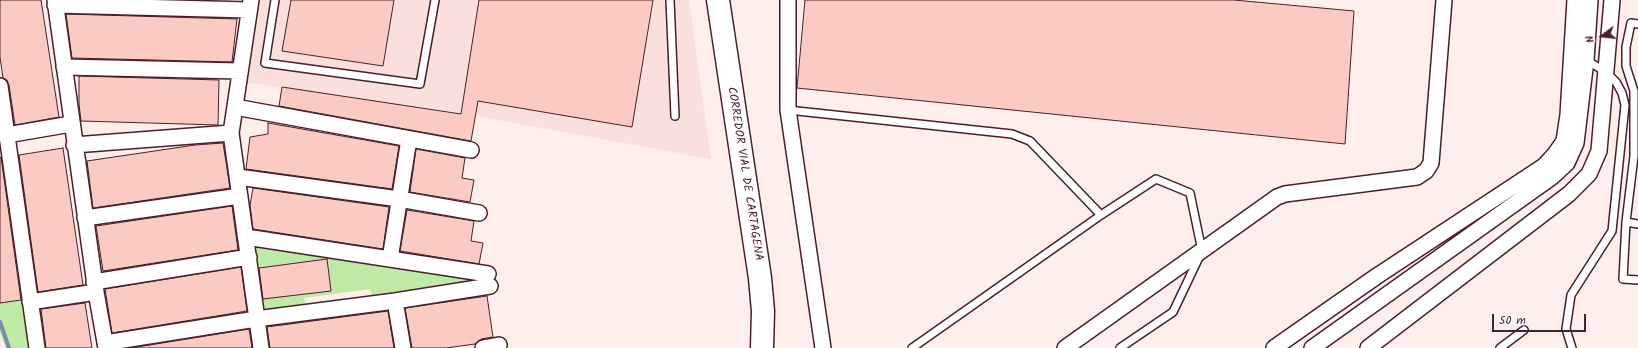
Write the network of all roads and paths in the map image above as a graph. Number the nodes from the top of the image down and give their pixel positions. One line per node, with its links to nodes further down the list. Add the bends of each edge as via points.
1 (275, 0): 2 (lane, via 265,63 420,84)
2 (435, 0)
3 (670, 0): 21 (lane)
4 (718, 0): 53 (main road, CORREDOR VIAL DE CARTAGENA, via 760,278 763,311)
5 (788, 0): 20 (street)
6 (1444, 0): 38 (street, via 1431,163 1426,171 1417,177 1285,194 1277,197)
7 (1575, 0): 58 (street, via 1566,128 1564,141 1555,154 1544,166 1377,276)
8 (1590, 0): 13 (street)
9 (1612, 0): 16 (street)
10 (55, 2): 11 (street); 14 (street)
11 (250, 5): 15 (street)
12 (1638, 24): 18 (lane, via 1630,23 1626,47 1626,66)
13 (1586, 60): 16 (lane); 59 (street, via 1576,143 1567,163 1552,177)
14 (64, 67): 15 (street); 22 (street)
15 (240, 71): 19 (street)
16 (1606, 72): 60 (street, via 1599,151 1589,174 1569,194); 62 (lane, via 1616,82 1625,105 1612,231 1571,295 1566,329)
17 (0, 86): 24 (street)
18 (1636, 91): 28 (lane)
19 (235, 108): 23 (street); 25 (street)
20 (788, 110): 33 (lane, via 1012,134 1030,141); 54 (street)
21 (675, 116)
22 (71, 124): 24 (street); 26 (street)
23 (231, 133): 26 (street); 29 (street)
24 (4, 135): 44 (street)
25 (409, 139): 27 (street); 31 (street)
26 (74, 145): 34 (street)
27 (471, 150)
28 (1636, 156): 35 (lane)
29 (238, 178): 30 (street); 31 (street)
30 (240, 196): 34 (street); 37 (street)
31 (399, 199): 32 (street); 40 (street)
32 (479, 213)
33 (1101, 215): 38 (lane, via 1156,178 1190,194); 55 (lane)
34 (85, 218): 42 (street)
35 (1626, 222): 36 (lane); 41 (lane, via 1623,278)
36 (1638, 224)
37 (246, 237): 39 (street); 40 (street)
38 (1202, 251): 56 (street); 57 (lane, via 1173,312)
39 (249, 257): 42 (street); 45 (street)
40 (390, 259): 43 (street, via 489,280)
41 (1638, 280)
42 (95, 287): 44 (street); 48 (street)
43 (395, 301): 45 (street); 51 (street)
44 (30, 302): 49 (street)
45 (256, 319): 48 (street); 50 (street)
46 (1524, 330): 61 (lane)
47 (500, 345): 52 (street)
48 (106, 346)
49 (37, 348)
50 (261, 348)
51 (403, 348)
52 (483, 348)
53 (762, 348)
54 (823, 348)
55 (912, 348)
56 (1065, 348)
57 (1120, 348)
58 (1274, 348)
59 (1312, 348)
60 (1368, 348)
61 (1500, 348)
62 (1572, 348)

